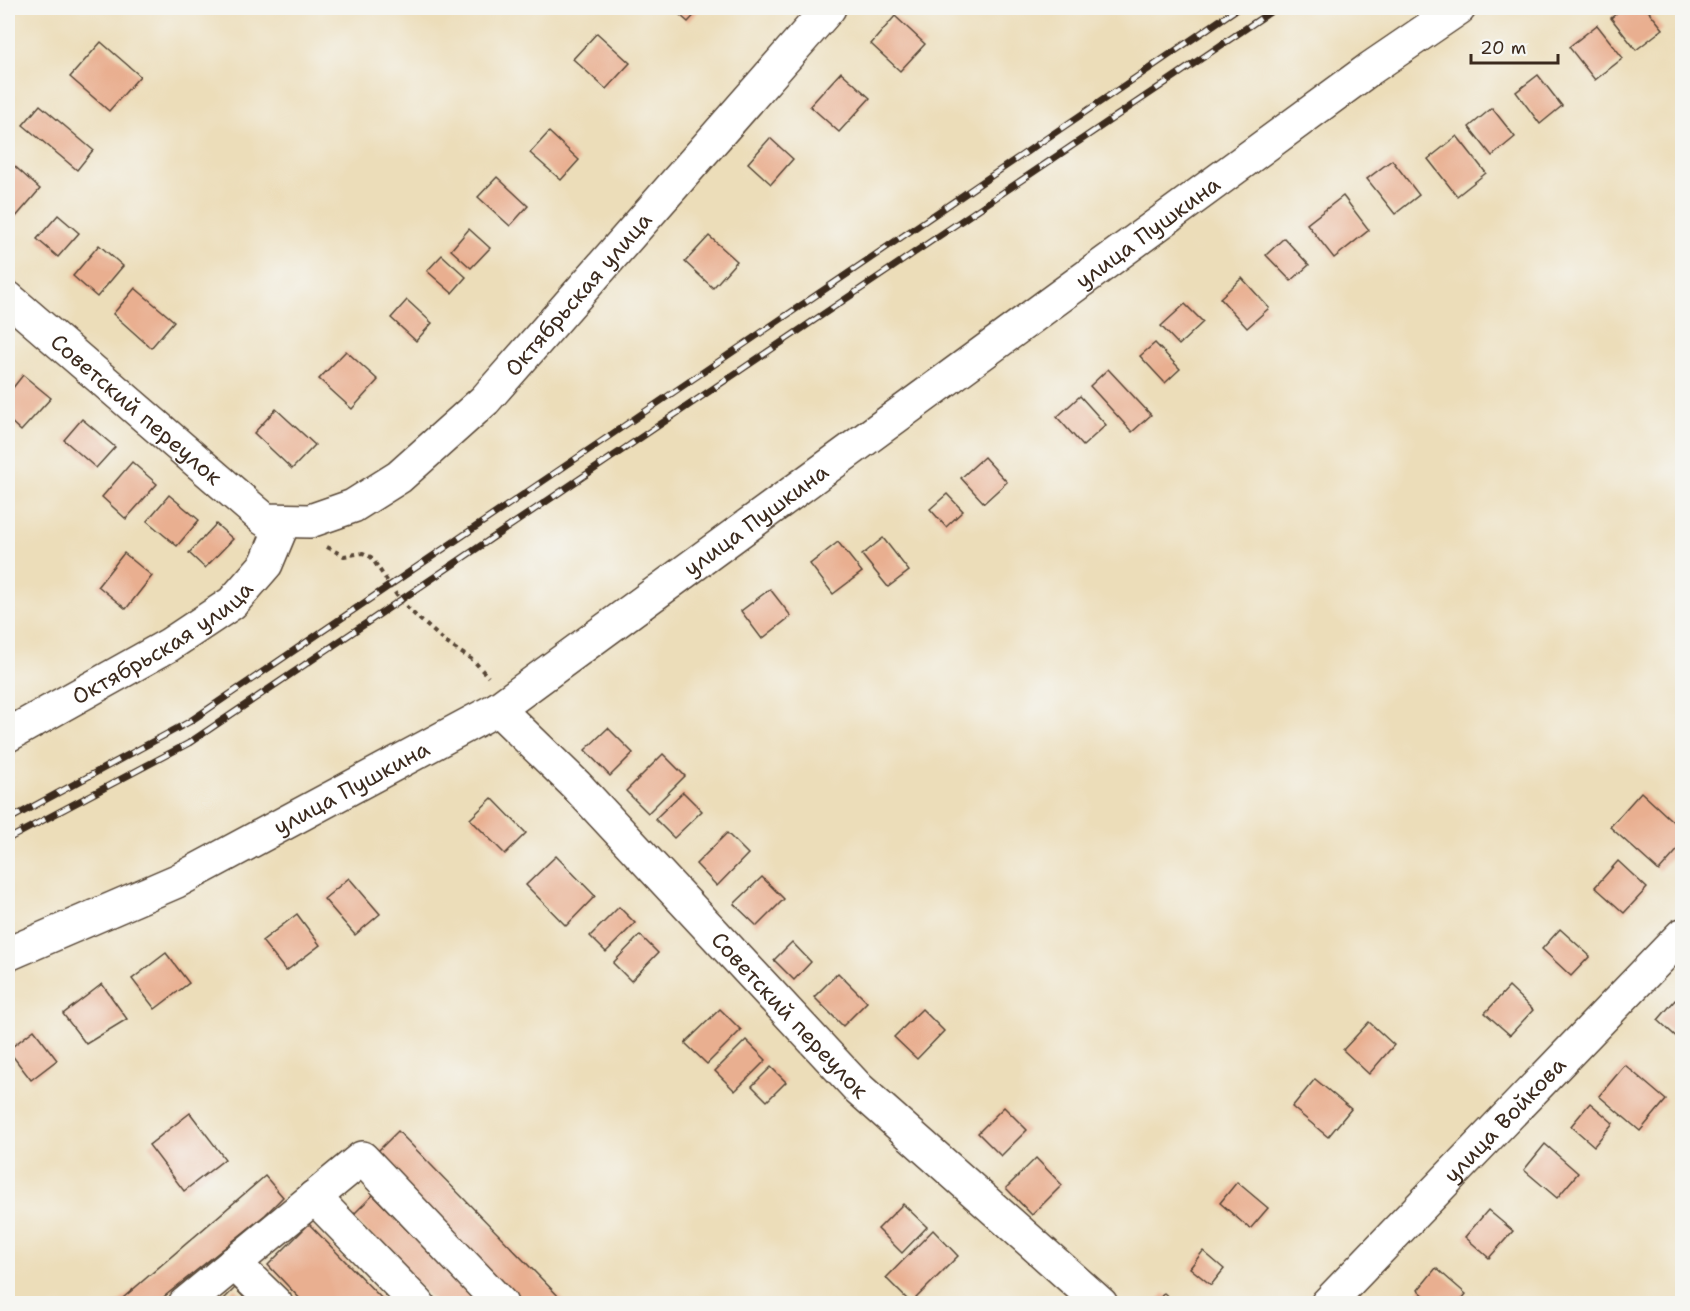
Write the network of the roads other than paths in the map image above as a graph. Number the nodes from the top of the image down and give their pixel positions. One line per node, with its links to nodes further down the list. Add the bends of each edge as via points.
1 (829, 8): 4 (street, Октябрьская улица, via 485,400 399,477 353,506 310,521)
2 (1459, 8): 5 (street, улица Пушкина, via 1371,68)
3 (8, 298): 4 (street, Советский переулок)
4 (284, 521): 6 (street, Октябрьская улица, via 266,564 232,603 169,645)
5 (499, 708): 8 (street, улица Пушкина, via 177,880); 15 (street, Советский переулок, via 584,793 859,1089)
6 (8, 735)
7 (1683, 935): 16 (street, улица Войкова)
8 (8, 954)
9 (314, 1197): 10 (street); 13 (street); 14 (street, via 362,1158)
10 (234, 1263): 11 (street); 12 (street)
11 (185, 1304)
12 (276, 1304)
13 (418, 1304)
14 (501, 1304)
15 (1101, 1304)
16 (1327, 1304)

